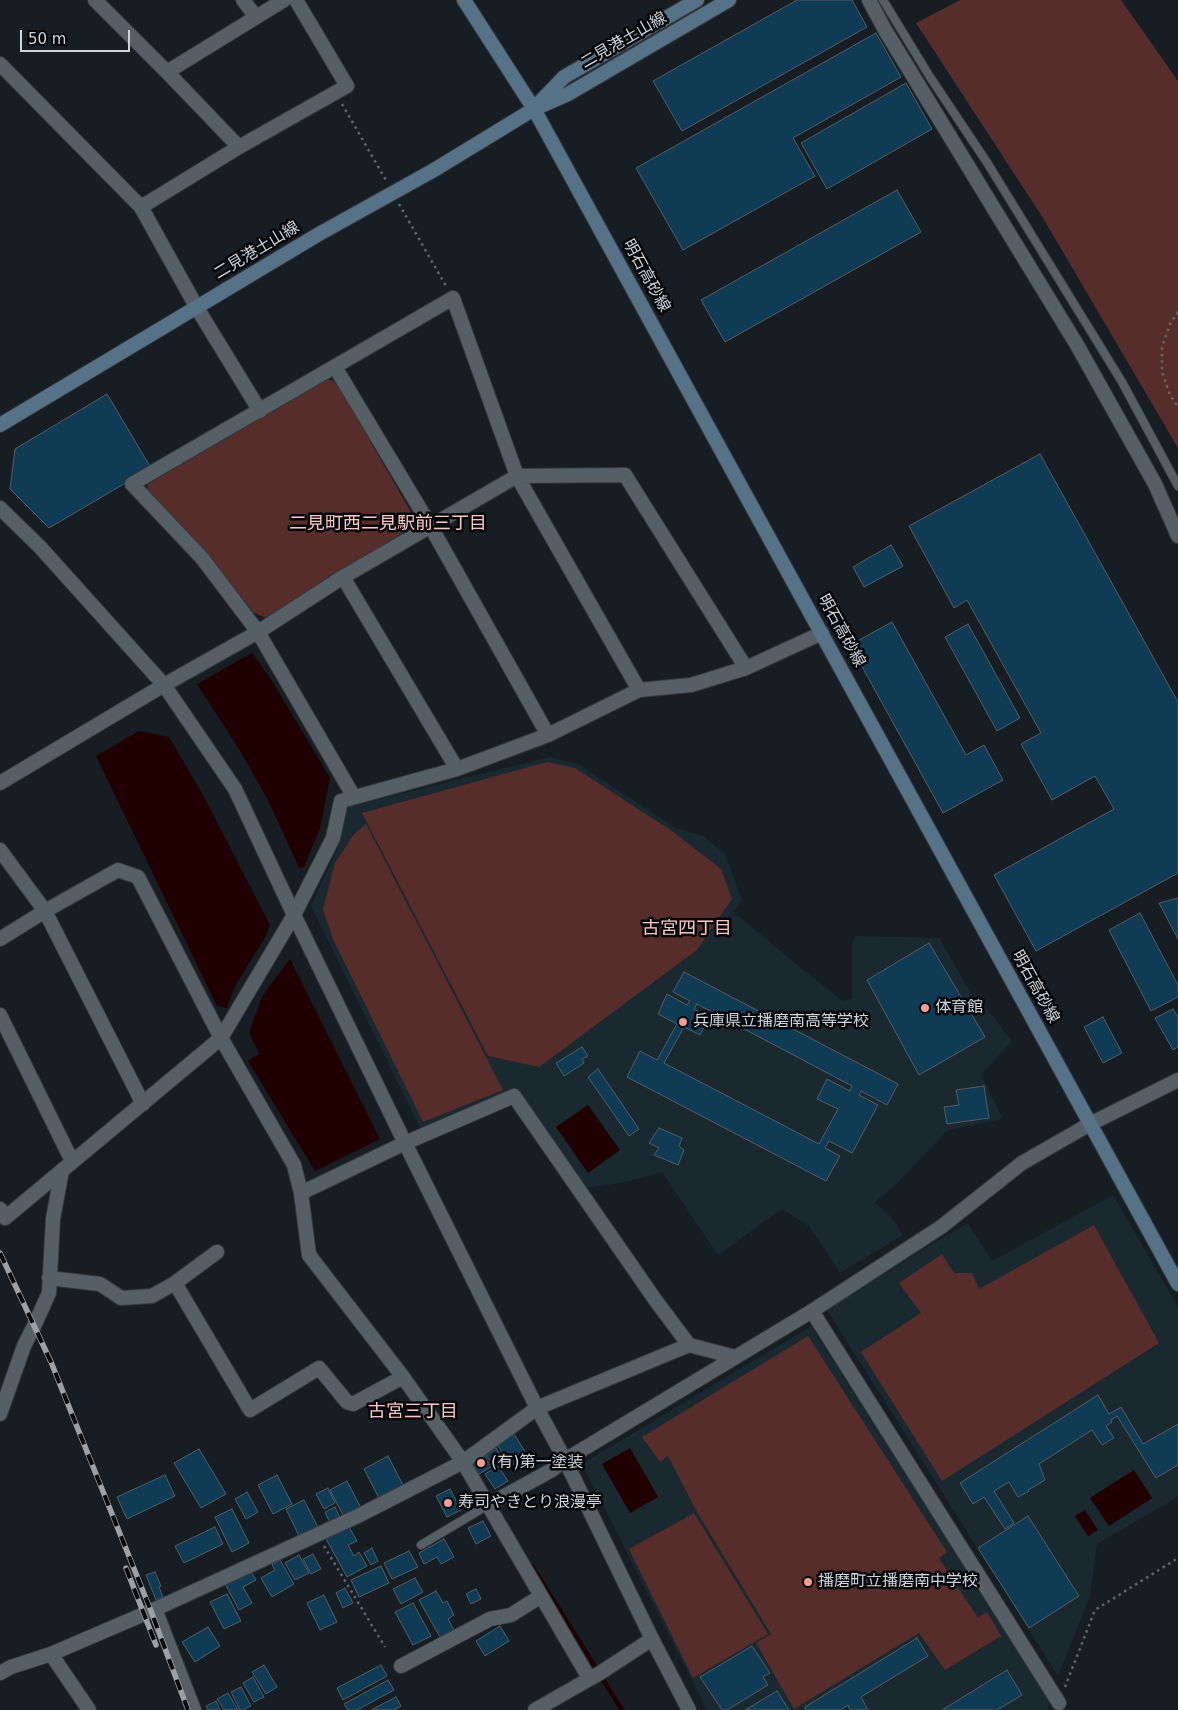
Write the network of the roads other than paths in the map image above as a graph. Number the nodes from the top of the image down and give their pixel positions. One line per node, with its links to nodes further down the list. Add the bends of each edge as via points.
1 (95, 0): 12 (street)
2 (243, 0): 10 (street)
3 (284, 0): 10 (street)
4 (296, 0): 14 (street, via 347,86)
5 (464, 0): 13 (main road, 明石高砂線)
6 (697, 0): 13 (main road, 二見港土山線, via 564,77)
7 (729, 0): 13 (main road, 二見港土山線, via 568,94)
8 (869, 0): 24 (street, via 1077,345 1155,484)
9 (883, 0): 21 (lane, via 1122,382)
10 (256, 17): 12 (street)
11 (0, 64): 15 (street)
12 (167, 72): 14 (street)
13 (534, 109): 16 (main road, 二見港土山線); 27 (main road, 明石高砂線)
14 (239, 147): 15 (street)
15 (142, 208): 16 (street)
16 (197, 308): 18 (street); 19 (main road, 二見港土山線)
17 (335, 366): 18 (street); 20 (street, via 452,298); 23 (street)
18 (260, 411): 26 (street, via 132,484 202,558)
19 (0, 425)
20 (517, 476): 23 (street); 28 (street, via 625,475); 30 (street)
21 (1178, 486)
22 (0, 508): 29 (street, via 40,547)
23 (431, 527): 25 (street); 31 (street)
24 (1178, 536)
25 (343, 577): 26 (street); 32 (street)
26 (258, 632): 29 (street); 34 (street)
27 (822, 633): 28 (street); 43 (main road, 明石高砂線)
28 (746, 668): 30 (street, via 691,685)
29 (164, 685): 33 (street); 37 (street, via 235,789)
30 (639, 690): 31 (street)
31 (548, 736): 32 (street)
32 (457, 769): 34 (street)
33 (0, 784)
34 (354, 797): 37 (street, via 341,801 334,838)
35 (0, 850): 36 (street)
36 (45, 911): 38 (street); 40 (street, via 118,870 138,877); 42 (street)
37 (294, 915): 40 (street); 44 (street)
38 (0, 939)
39 (0, 1015): 45 (street)
40 (221, 1038): 42 (street); 46 (street, via 294,1165)
41 (1178, 1080): 43 (street)
42 (143, 1104): 45 (street)
43 (1090, 1124): 51 (main road, 明石高砂線); 52 (street, via 1022,1163 941,1227)
44 (405, 1143): 46 (street); 53 (street, via 514,1096); 56 (street)
45 (67, 1165): 47 (street, via 5,1218); 49 (street, via 53,1220)
46 (301, 1193): 55 (street, via 308,1255)
47 (0, 1208)
48 (217, 1252): 50 (street)
49 (49, 1278): 50 (street, via 100,1284 121,1298 152,1296); 57 (street, via 49,1293 24,1346)
50 (174, 1283): 55 (street, via 250,1410 319,1368 347,1402 353,1404)
51 (1178, 1284)
52 (812, 1311): 54 (street); 69 (street)
53 (689, 1345): 54 (street); 56 (street)
54 (735, 1357): 58 (street)
55 (403, 1377): 59 (street)
56 (537, 1408): 58 (street); 59 (street)
57 (0, 1414)
58 (565, 1460): 60 (street); 64 (street)
59 (463, 1462): 60 (street); 63 (street, via 318,1535)
60 (488, 1505): 61 (lane); 62 (street)
61 (421, 1545)
62 (541, 1596): 66 (street, via 511,1615 490,1619); 68 (street)
63 (155, 1609): 65 (street); 71 (street)
64 (652, 1639): 68 (street); 73 (street)
65 (51, 1654): 67 (street, via 11,1666); 70 (street)
66 (401, 1666)
67 (0, 1673)
68 (590, 1678): 72 (street)
69 (1059, 1703)
70 (89, 1710)
71 (194, 1710)
72 (534, 1710)
73 (689, 1710)

